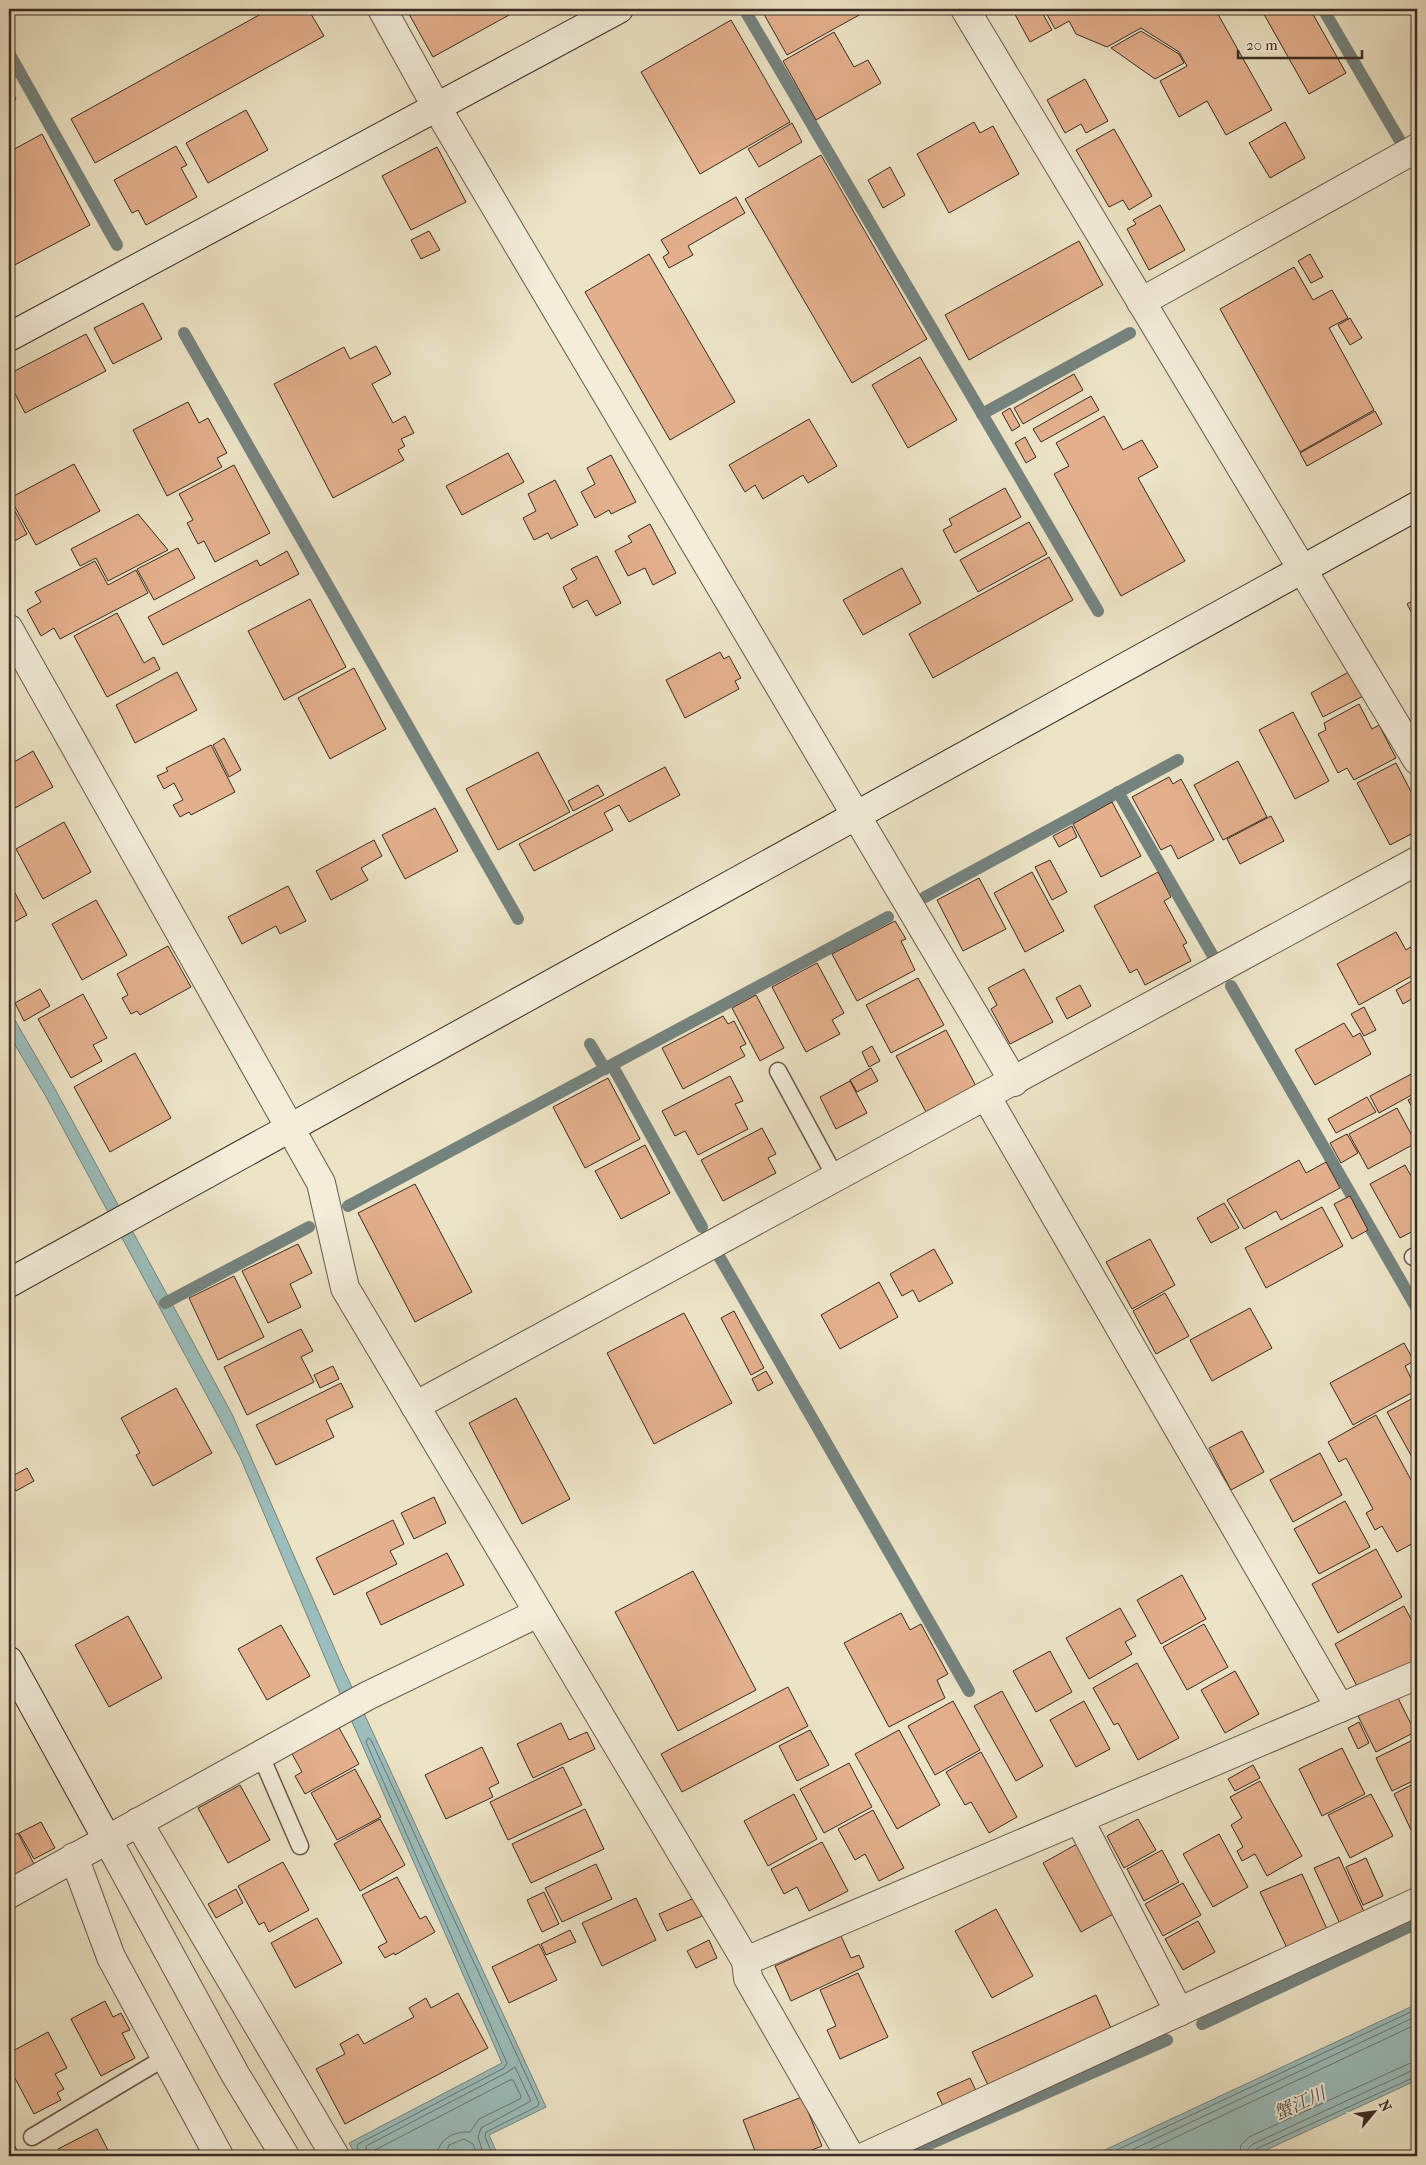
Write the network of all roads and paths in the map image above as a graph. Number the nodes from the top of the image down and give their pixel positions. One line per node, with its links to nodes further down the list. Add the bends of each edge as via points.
1 (382, 9): 4 (street)
2 (619, 9): 4 (street)
3 (965, 9): 6 (street)
4 (437, 108): 7 (street); 12 (street)
5 (1417, 148): 6 (street)
6 (1142, 302): 9 (street)
7 (9, 337)
8 (1417, 506): 9 (street)
9 (1302, 569): 11 (street); 12 (street)
10 (9, 629): 17 (street)
11 (1417, 760)
12 (855, 816): 15 (street); 17 (street)
13 (1417, 861): 15 (street)
14 (778, 1071): 18 (lane)
15 (1014, 1082): 16 (street)
16 (986, 1096): 18 (street); 24 (street)
17 (290, 1128): 19 (street); 20 (street, via 321,1183 345,1288)
18 (836, 1178): 20 (street)
19 (9, 1283)
20 (415, 1406): 21 (street)
21 (538, 1613): 25 (street, via 367,1696); 33 (street)
22 (9, 1661): 28 (street)
23 (1417, 1675): 24 (street)
24 (1340, 1708): 26 (street)
25 (260, 1754): 27 (street); 29 (lane)
26 (1079, 1820): 33 (street); 34 (street)
27 (138, 1822): 28 (street); 39 (street)
28 (107, 1839): 30 (street); 38 (street, via 235,2074)
29 (300, 1846)
30 (74, 1857): 31 (street); 35 (street, via 111,1957)
31 (9, 1894)
32 (1417, 1902): 34 (street)
33 (746, 1961): 40 (street, via 748,1978)
34 (1179, 2012): 41 (street)
35 (166, 2058): 36 (lane); 37 (street)
36 (32, 2138)
37 (219, 2156)
38 (285, 2156)
39 (335, 2156)
40 (850, 2156)
41 (866, 2156)

